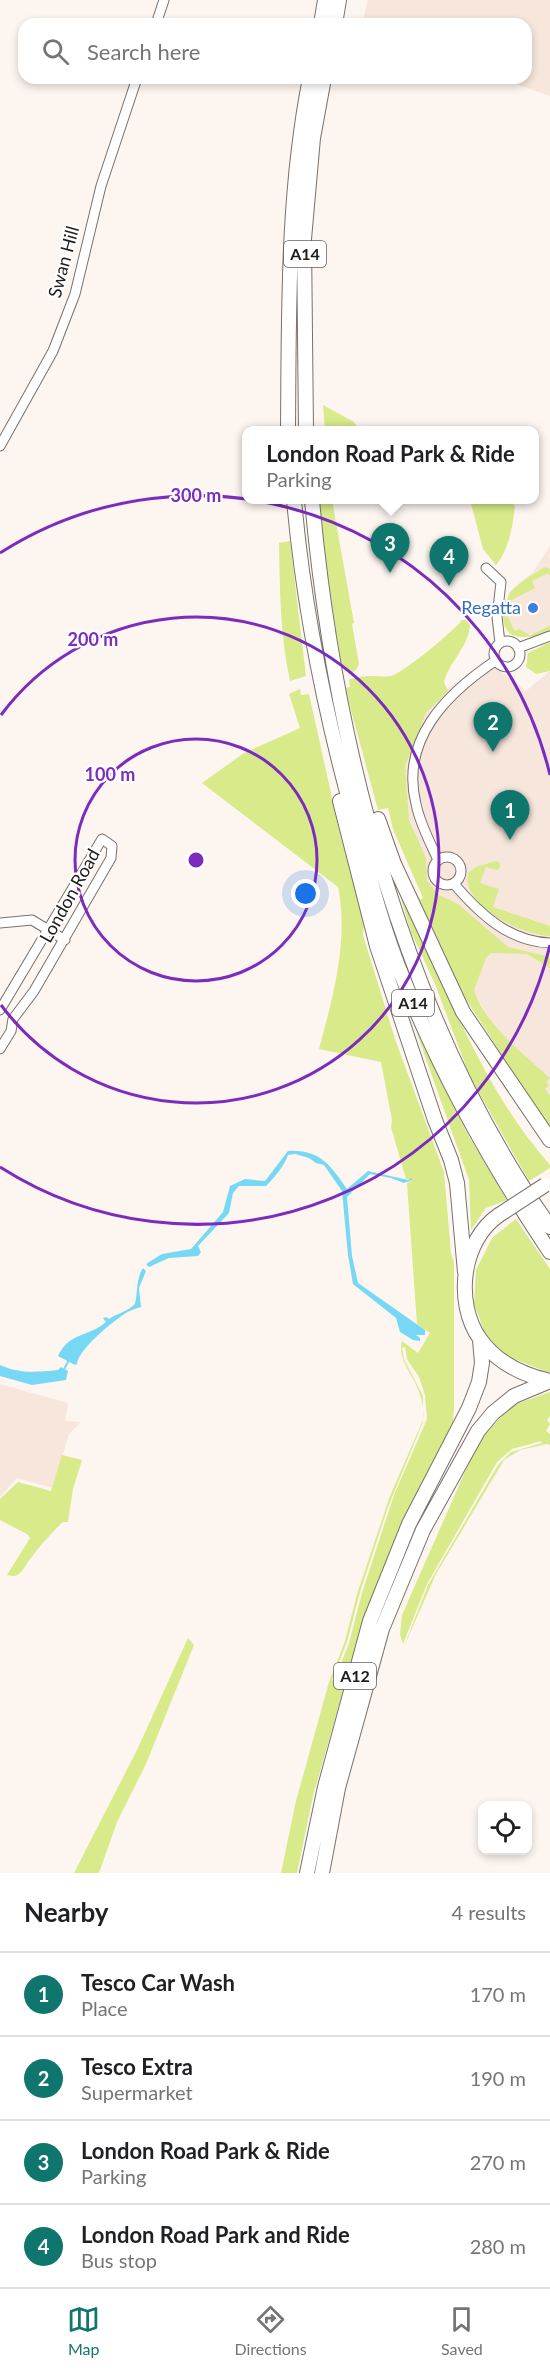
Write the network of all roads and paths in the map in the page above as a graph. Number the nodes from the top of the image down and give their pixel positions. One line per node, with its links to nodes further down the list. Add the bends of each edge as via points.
1 (164, 0): 4 (street)
2 (325, 0): 5 (highway)
3 (339, 0): 6 (highway)
4 (158, 18)
5 (322, 18)
6 (336, 18)
7 (135, 84): 12 (street, Swan Hill, via 101,186 75,294 53,351)
8 (309, 84): 10 (highway, A14, via 300,129 290,247)
9 (323, 84): 11 (highway, A14, via 313,138 304,239)
10 (288, 426)
11 (306, 426)
12 (0, 446)
13 (294, 504): 20 (highway, A14, via 298,555)
14 (312, 504): 21 (highway, A14, via 329,636)
15 (486, 568): 17 (street, via 501,582 497,617)
16 (550, 636): 18 (street)
17 (500, 643): 18 (street, via 512,642); 19 (street, via 493,652)
18 (518, 648): 19 (street, via 520,657 514,666 504,668)
19 (495, 661): 22 (street, via 448,699 429,721 417,749 413,792)
20 (330, 730): 34 (highway, A14, via 377,903 403,980 495,1168); 35 (highway, A14, via 332,767 377,946 454,1172)
21 (358, 776): 31 (highway, A14, via 394,864 464,1012); 33 (highway, A14, via 392,903 447,1046 503,1155)
22 (438, 860): 23 (street, via 433,869 437,881); 23 (street, via 452,857 460,864 461,876)
23 (454, 884): 27 (street, via 495,923 528,939)
24 (0, 923): 25 (street, via 32,921)
25 (49, 931): 26 (street); 26 (street, London Road, via 102,838 112,846 113,854); 28 (street, London Road)
26 (65, 940): 29 (street, London Road)
27 (550, 943)
28 (0, 1009): 29 (street)
29 (13, 1019): 30 (street, London Road)
30 (0, 1049)
31 (550, 1140)
32 (548, 1184): 35 (highway, bridge, via 492,1220 477,1237)
33 (550, 1227)
34 (550, 1252)
35 (465, 1272): 36 (highway, via 467,1306)
36 (480, 1340): 37 (highway, via 513,1368); 38 (highway, A12, via 479,1382 469,1408 410,1524 370,1621 325,1787)
37 (550, 1381): 39 (highway, A12, via 514,1396 493,1413 478,1431 423,1530 382,1629 338,1788)
38 (307, 1873)
39 (322, 1873)

